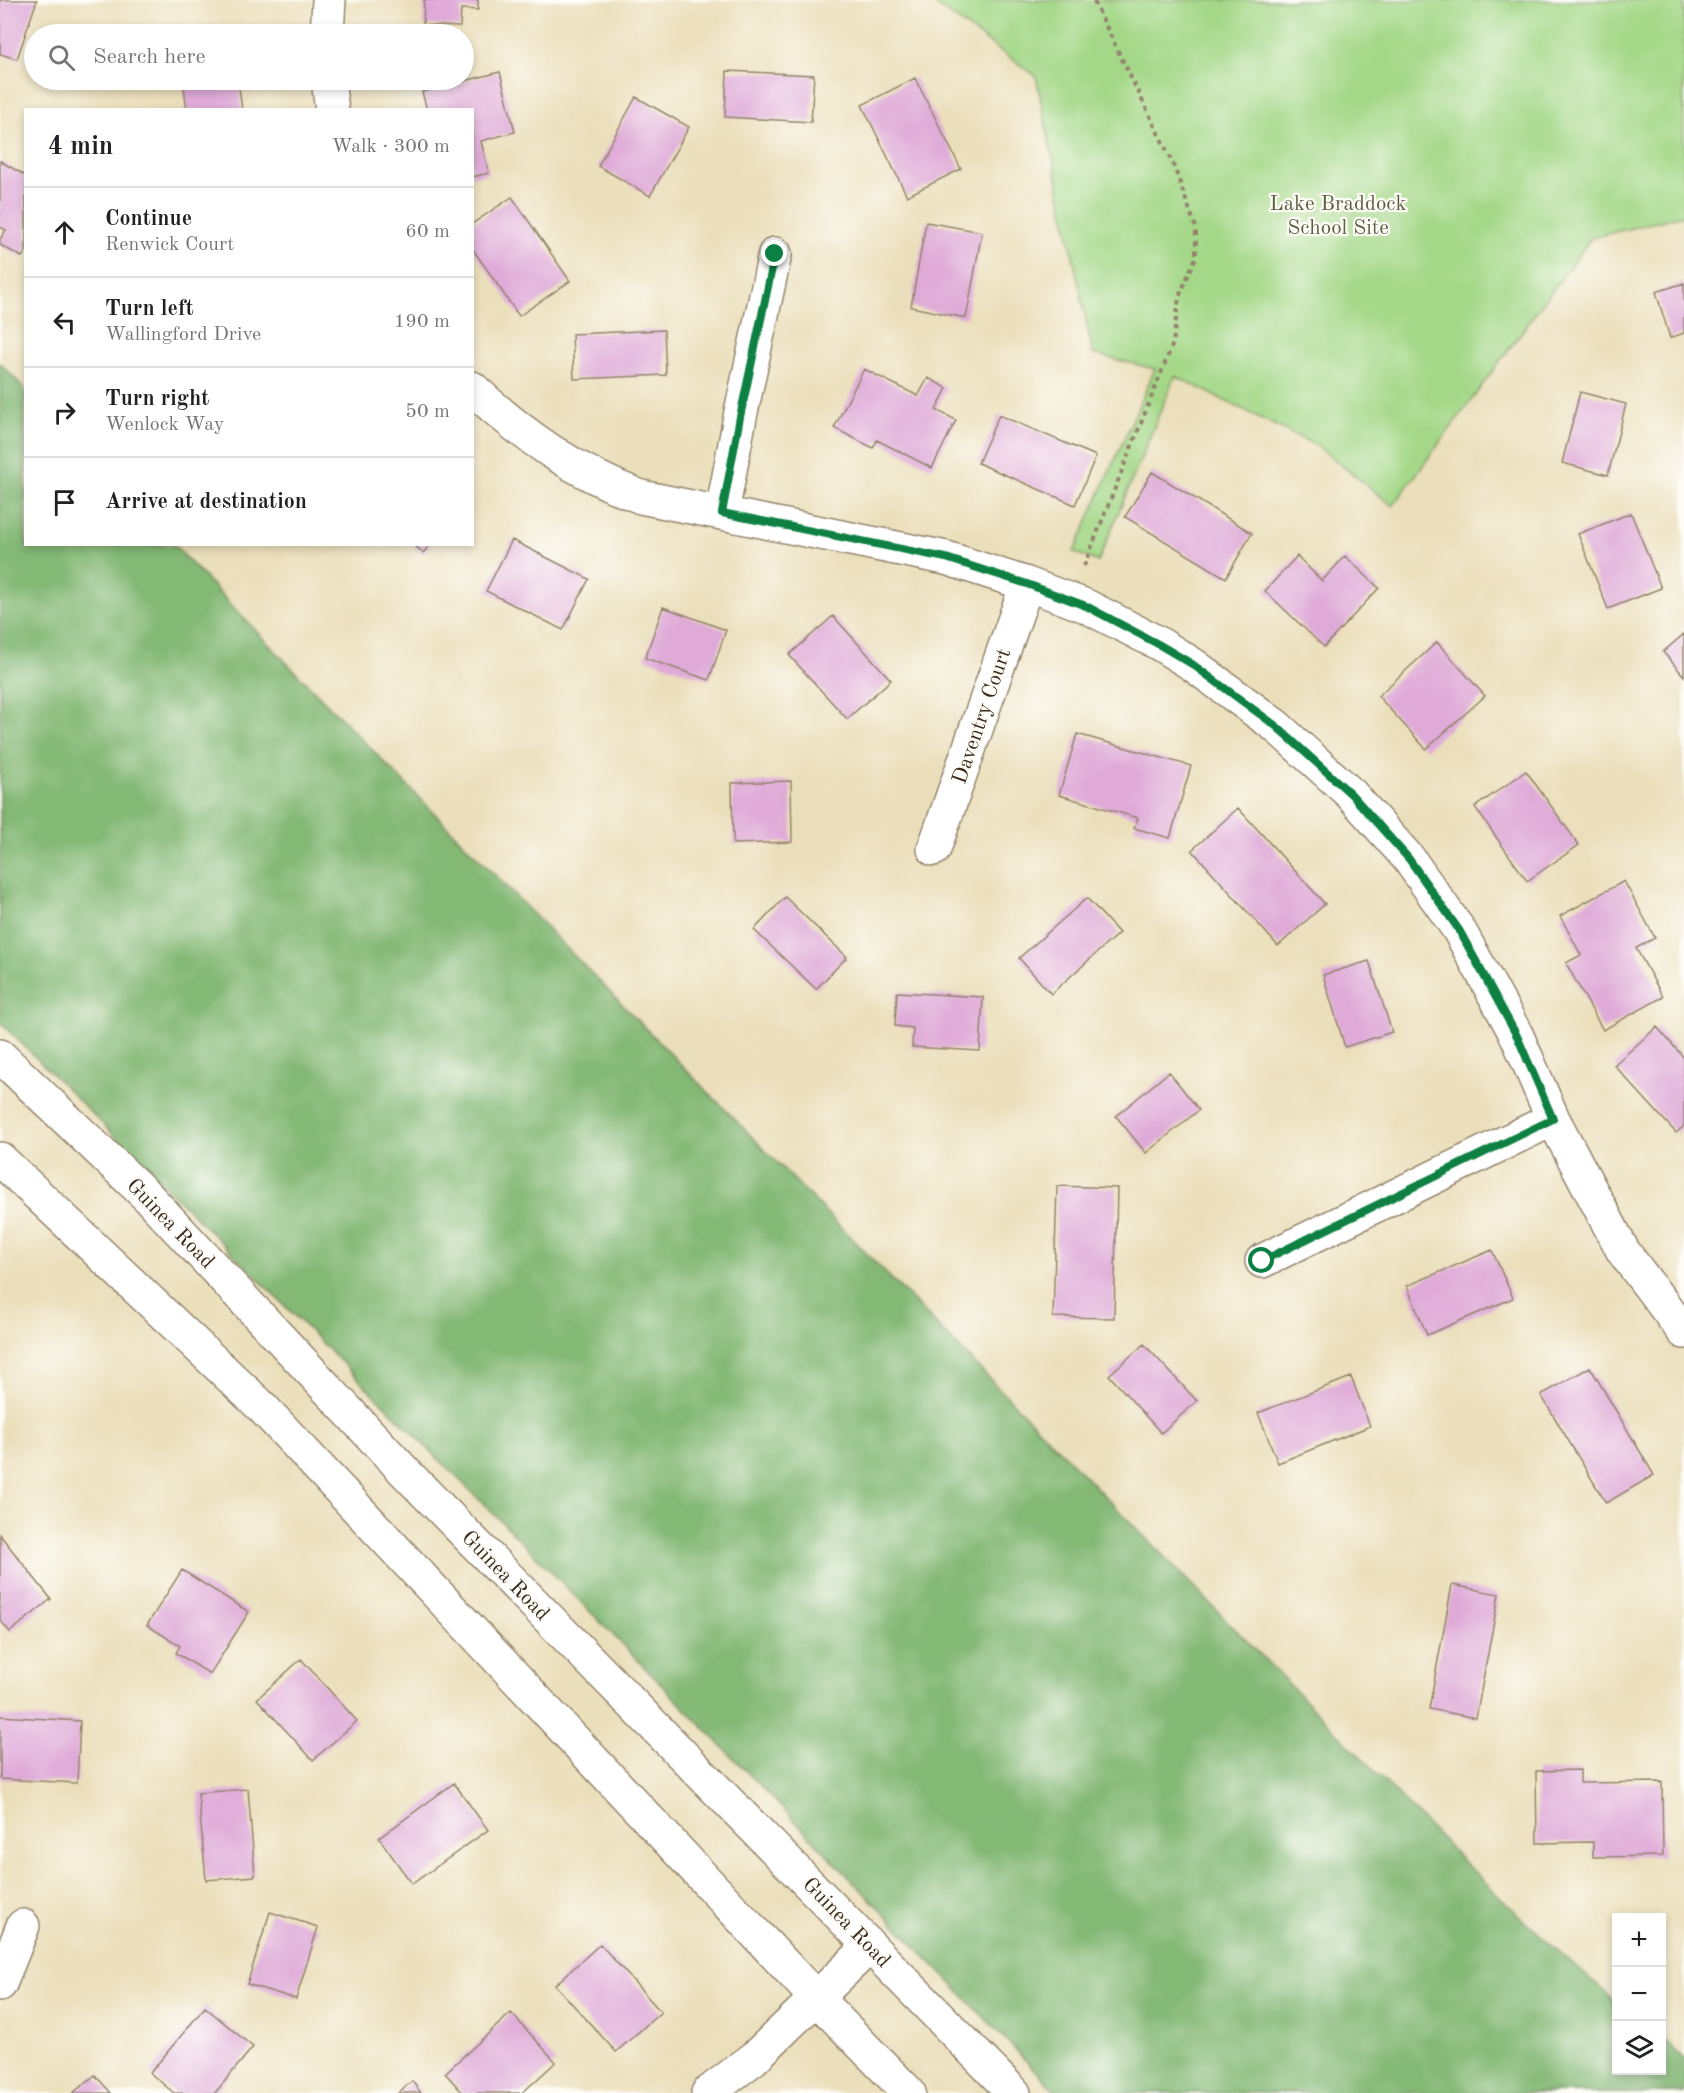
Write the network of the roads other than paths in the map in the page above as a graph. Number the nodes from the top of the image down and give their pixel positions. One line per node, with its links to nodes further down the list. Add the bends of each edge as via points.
1 (329, 0): 2 (street)
2 (328, 24)
3 (329, 90): 4 (street)
4 (332, 108)
5 (775, 254): 7 (street)
6 (474, 390): 7 (street, via 526,434 605,483 641,496)
7 (722, 513): 8 (street, via 946,558)
8 (1027, 584): 9 (street, Daventry Court); 11 (street, via 1086,606 1192,664 1276,726 1351,794 1409,859 1459,930 1517,1036)
9 (934, 849)
10 (0, 1056): 16 (street, Guinea Road, via 148,1197 406,1473)
11 (1553, 1119): 13 (street); 14 (street, via 1623,1251)
12 (0, 1159): 18 (street, via 262,1407)
13 (1262, 1261)
14 (1679, 1317)
15 (23, 1926): 17 (street)
16 (870, 1946): 18 (street); 21 (street, Guinea Road)
17 (0, 1984)
18 (816, 1998): 19 (street, via 753,2059); 20 (street)
19 (708, 2093)
20 (909, 2093)
21 (1014, 2093)

